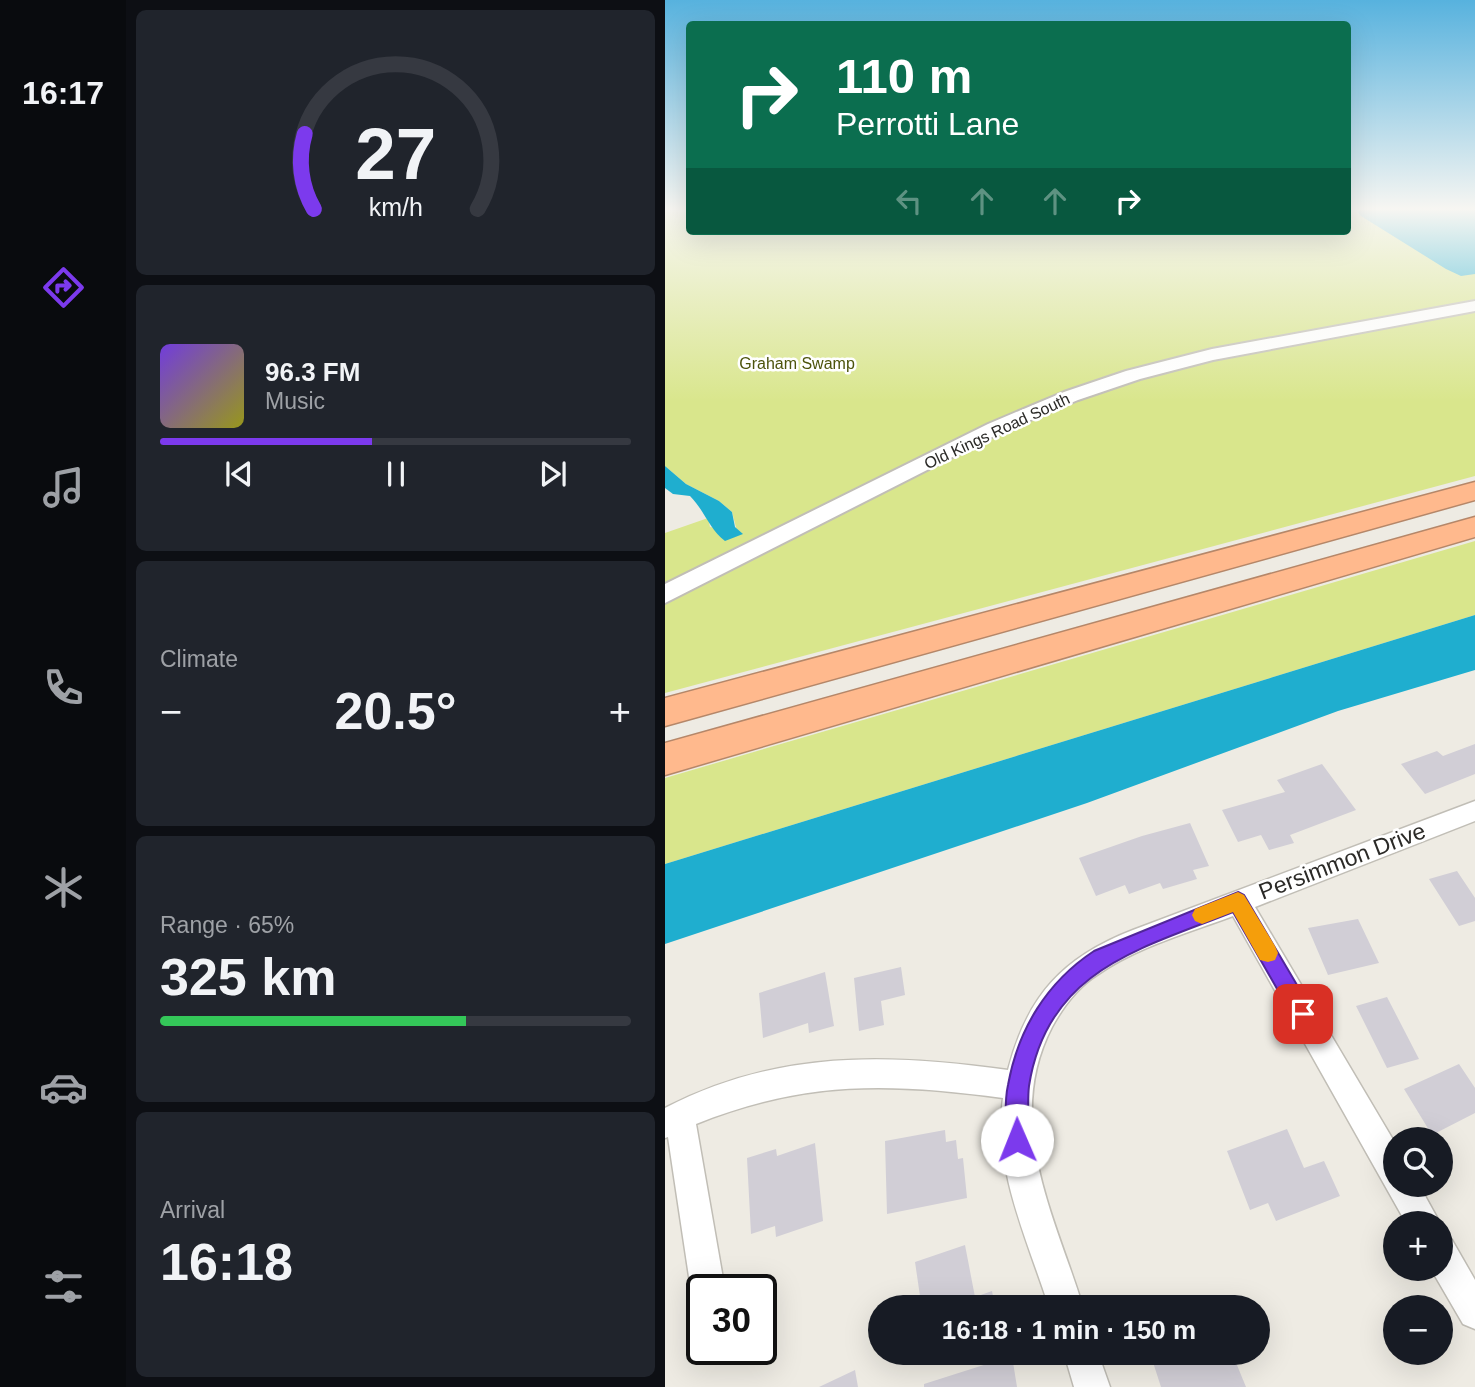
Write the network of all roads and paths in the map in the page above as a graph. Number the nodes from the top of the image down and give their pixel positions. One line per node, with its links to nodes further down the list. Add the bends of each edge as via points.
1 (1475, 306): 4 (street, Old Kings Road South, via 1203,357 1071,396 995,428)
2 (1475, 491): 5 (highway)
3 (1475, 527): 6 (highway)
4 (665, 594)
5 (665, 712)
6 (665, 759)
7 (1473, 815): 8 (street, Persimmon Drive)
8 (1238, 901): 9 (street, Persimmon Drive, via 1123,946 1080,971 1051,1002 1038,1025); 11 (street)
9 (1018, 1086): 10 (street, via 911,1073 839,1073 754,1089); 14 (street, Persimmon Drive, via 1020,1156)
10 (673, 1119): 12 (street)
11 (1383, 1152)
12 (705, 1274)
13 (1453, 1274): 15 (street)
14 (1062, 1295)
15 (1475, 1312)
16 (1085, 1365): 17 (street)
17 (1093, 1387)

